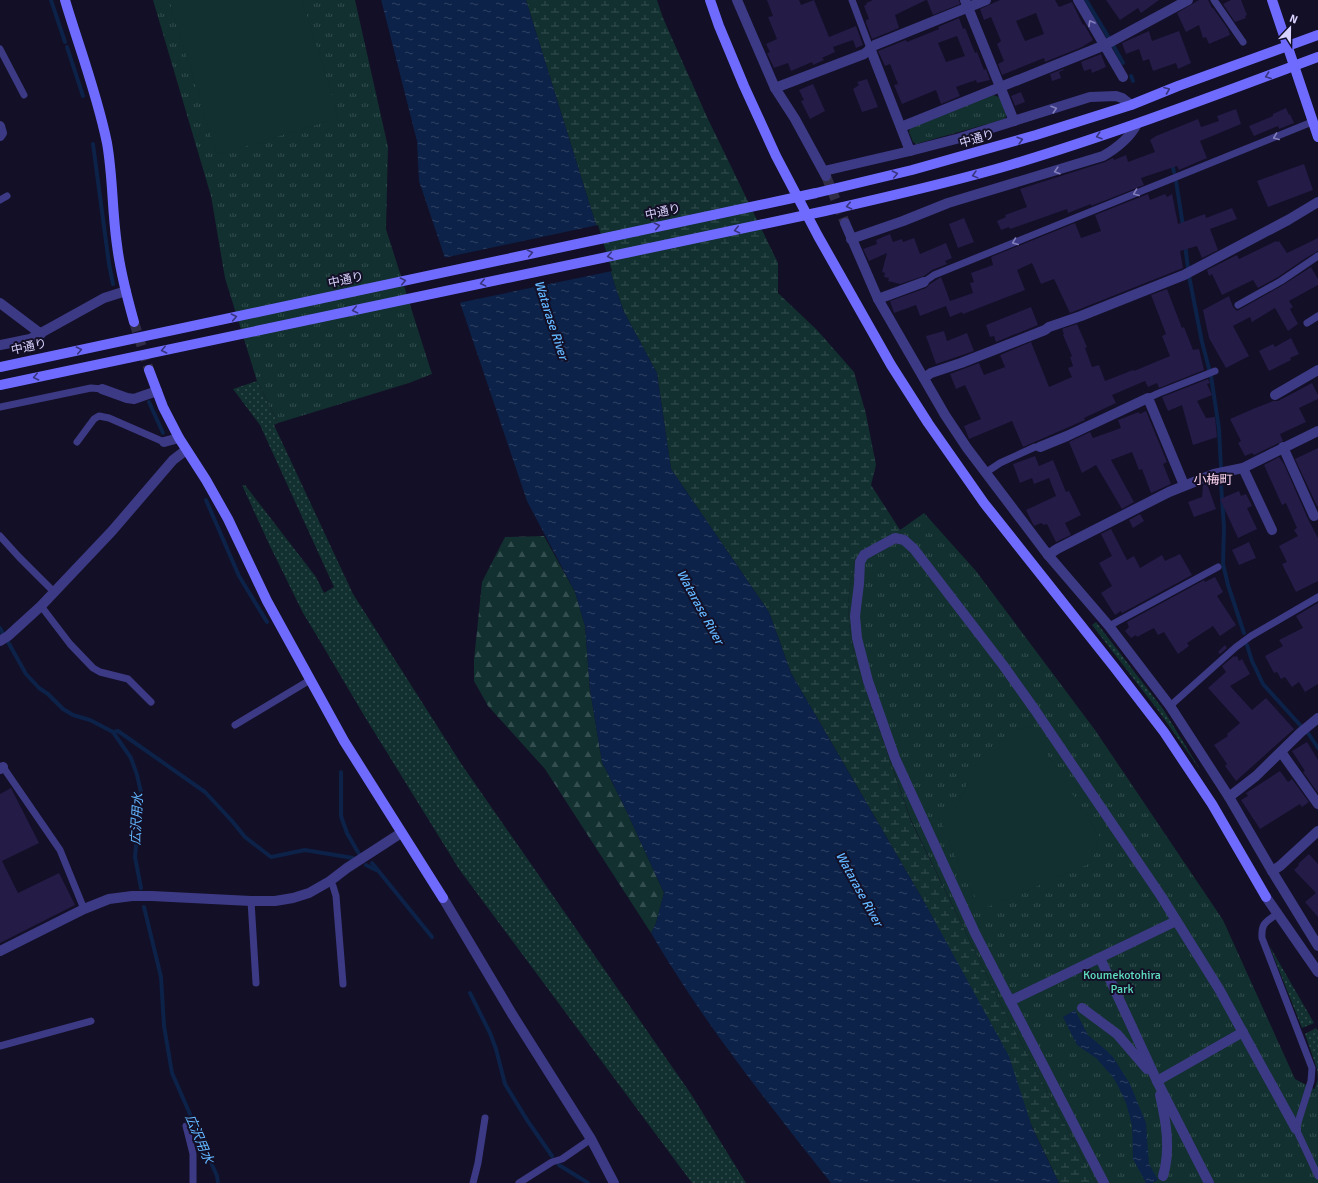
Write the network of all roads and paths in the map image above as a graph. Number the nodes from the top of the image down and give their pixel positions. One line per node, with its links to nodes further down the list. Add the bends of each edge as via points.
1 (65, 0): 41 (street, via 106,142 113,184 117,244)
2 (710, 0): 33 (street, via 757,114)
3 (739, 0): 21 (street)
4 (852, 0): 16 (lane)
5 (986, 0): 10 (street)
6 (1078, 0): 13 (street, one-way to 6)
7 (1188, 0): 13 (street)
8 (1214, 0): 12 (lane)
9 (1272, 0): 14 (street)
10 (966, 4): 16 (street); 20 (street)
11 (1318, 35): 14 (street, 中通り)
12 (1243, 42)
13 (1105, 45): 19 (street); 20 (street)
14 (1287, 47): 18 (street); 23 (street, 中通り, one-way to 14)
15 (0, 48): 22 (lane)
16 (870, 48): 21 (street, via 864,54); 28 (street)
17 (1318, 57): 18 (street)
18 (1294, 66): 25 (street); 26 (street, one-way to 26)
19 (1123, 77)
20 (1000, 87): 24 (street); 28 (street)
21 (775, 88): 31 (street, via 825,174)
22 (24, 95)
23 (1131, 105): 24 (street, one-way to 23, via 1090,97 1116,96); 33 (street, 中通り, one-way to 23, via 965,156)
24 (1014, 121): 31 (street)
25 (1312, 122): 30 (street); 40 (lane, one-way to 40, via 934,275)
26 (1136, 124): 36 (street, one-way to 36, via 1010,165); 38 (street, one-way to 38, via 1130,136 1103,156 948,203)
27 (0, 126): 29 (street)
28 (901, 127): 31 (street)
29 (0, 136)
30 (1318, 137)
31 (910, 151)
32 (7, 196): 34 (lane)
33 (798, 197): 36 (street); 50 (street, 中通り, one-way to 33)
34 (0, 200)
35 (1318, 202): 54 (street, via 1184,275 931,373)
36 (808, 215): 55 (street, one-way to 55); 96 (street, via 877,341 953,460 1164,732 1219,816)
37 (845, 223): 38 (street)
38 (851, 239): 42 (street)
39 (1318, 256): 44 (lane)
40 (924, 282): 42 (street)
41 (126, 292): 46 (street); 48 (street, via 104,298)
42 (878, 299): 54 (street)
43 (0, 303): 48 (street)
44 (1238, 305)
45 (1318, 316): 47 (lane)
46 (134, 322)
47 (1307, 323)
48 (41, 334): 49 (street)
49 (0, 345)
50 (0, 367)
51 (149, 370): 57 (street)
52 (1318, 370): 58 (street)
53 (1215, 371): 59 (lane)
54 (924, 378): 69 (street, via 966,448)
55 (0, 385)
56 (102, 389): 57 (street, via 127,398); 60 (lane, via 91,388)
57 (156, 391): 62 (street)
58 (1275, 395)
59 (1148, 398): 65 (street); 70 (street)
60 (0, 407)
61 (1318, 431): 66 (street)
62 (179, 438): 64 (street); 67 (street)
63 (77, 442): 64 (lane, via 99,416)
64 (164, 442)
65 (1040, 446): 69 (lane, via 1000,463)
66 (1283, 447): 68 (street); 71 (street)
67 (186, 450): 76 (street, via 176,456 112,531); 81 (street, via 228,519 267,601)
68 (1243, 468): 70 (street, via 1214,474); 72 (street)
69 (985, 473): 74 (street)
70 (1184, 485): 74 (street, via 1150,500)
71 (1314, 516)
72 (1272, 530)
73 (0, 536): 76 (lane)
74 (1048, 555): 79 (street)
75 (1218, 567): 79 (lane)
76 (54, 592): 78 (street)
77 (1318, 596): 83 (lane, via 1236,647)
78 (41, 606): 80 (street); 82 (lane, via 70,644 93,668 128,680)
79 (1109, 626): 83 (street)
80 (0, 641)
81 (310, 680): 85 (lane); 91 (street)
82 (151, 702)
83 (1170, 706): 88 (street)
84 (1318, 718): 86 (street)
85 (235, 725)
86 (1281, 752): 88 (street); 89 (street)
87 (2, 768): 95 (lane, via 60,850)
88 (1229, 797): 92 (street)
89 (1318, 804)
90 (1318, 831): 92 (street)
91 (401, 833): 93 (street); 113 (street)
92 (1272, 871): 98 (street)
93 (330, 881): 94 (street, via 293,898); 103 (lane, via 336,896)
94 (251, 901): 95 (street, via 132,896 109,899); 102 (lane)
95 (84, 909): 99 (street)
96 (1277, 914): 101 (street); 112 (lane, via 1265,922 1262,938 1312,1068 1311,1081)
97 (1176, 921): 100 (street); 104 (street, via 1003,665 914,549 904,540 895,538 864,555 860,562 855,616 857,638 868,682 895,758 974,933); 107 (street)
98 (1318, 946)
99 (0, 951)
100 (1100, 958): 104 (street); 109 (street)
101 (1318, 972)
102 (256, 983)
103 (343, 984)
104 (1010, 1001): 120 (street)
105 (1082, 1008): 109 (street, via 1117,1034)
106 (90, 1020): 108 (lane)
107 (1243, 1032): 109 (street); 112 (street)
108 (0, 1046)
109 (1157, 1081): 114 (street, via 1167,1137 1166,1168); 121 (street)
110 (485, 1118): 117 (lane)
111 (186, 1126): 116 (lane, via 193,1154)
112 (1296, 1130): 115 (lane)
113 (591, 1139): 118 (lane); 119 (street)
114 (1163, 1176)
115 (1318, 1176)
116 (192, 1183)
117 (473, 1183)
118 (519, 1183)
119 (614, 1183)
120 (1104, 1183)
121 (1209, 1183)

